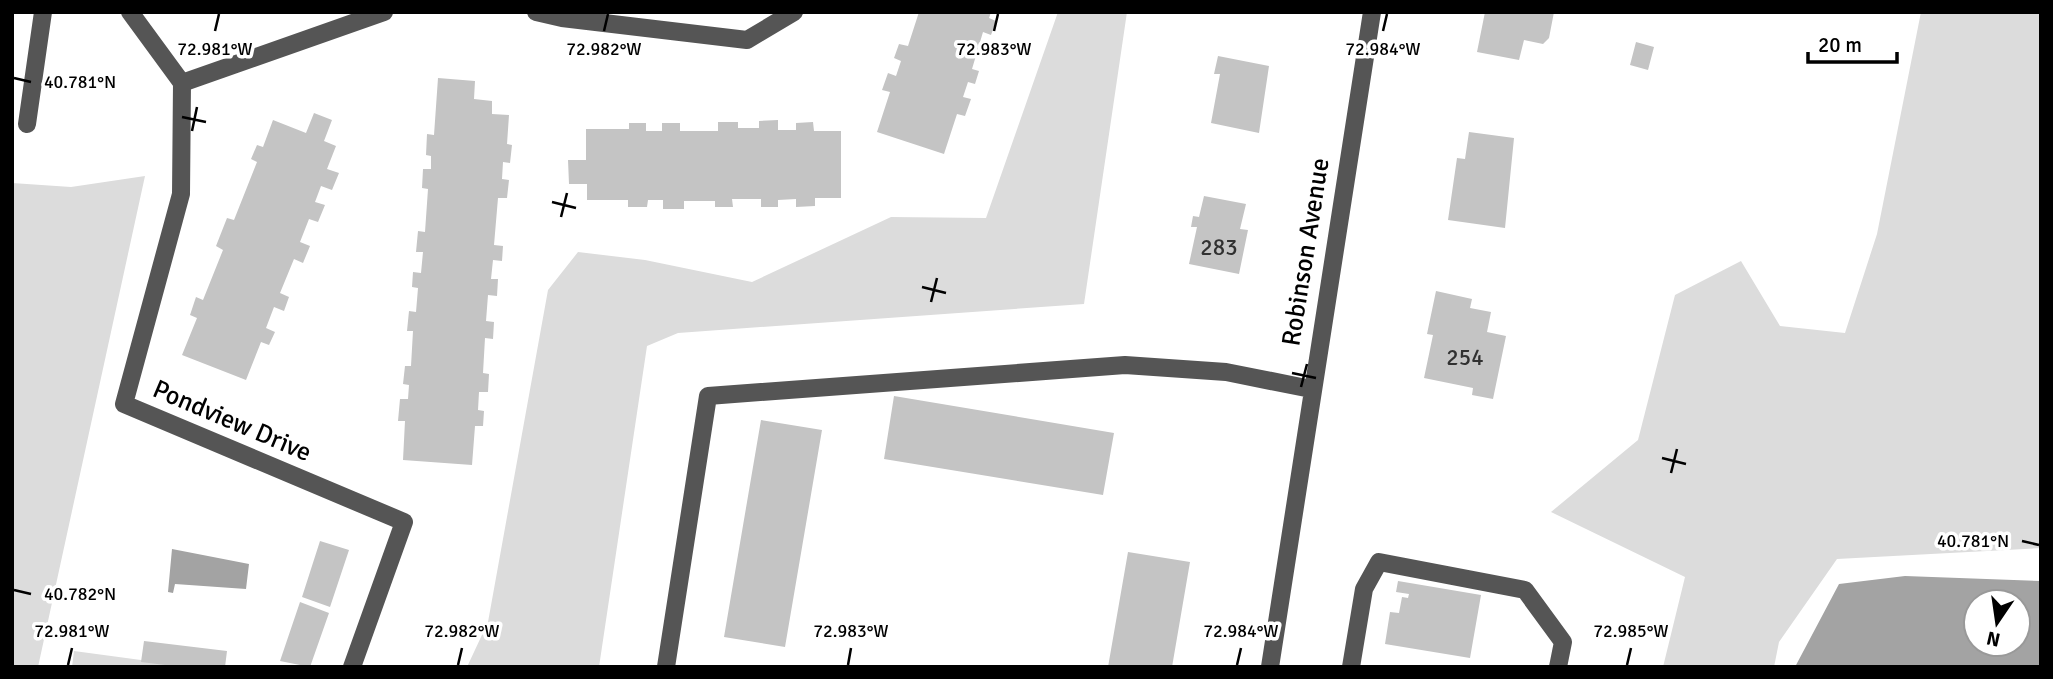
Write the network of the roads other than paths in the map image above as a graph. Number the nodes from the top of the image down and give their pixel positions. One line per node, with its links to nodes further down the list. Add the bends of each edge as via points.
1 (43, 12): 8 (street)
2 (130, 12): 7 (street)
3 (384, 12): 7 (street)
4 (536, 12): 5 (street, via 747,40)
5 (794, 12)
6 (1371, 12): 9 (street, Robinson Avenue)
7 (183, 83): 10 (street, Pondview Drive, via 181,194 124,404 404,522)
8 (27, 124)
9 (1311, 389): 11 (street, via 1226,372 1125,365 708,396); 12 (street, Robinson Avenue)
10 (352, 667)
11 (666, 667)
12 (1270, 667)
13 (1351, 667): 14 (street, via 1364,589 1379,562 1525,590 1563,642)
14 (1558, 667)

